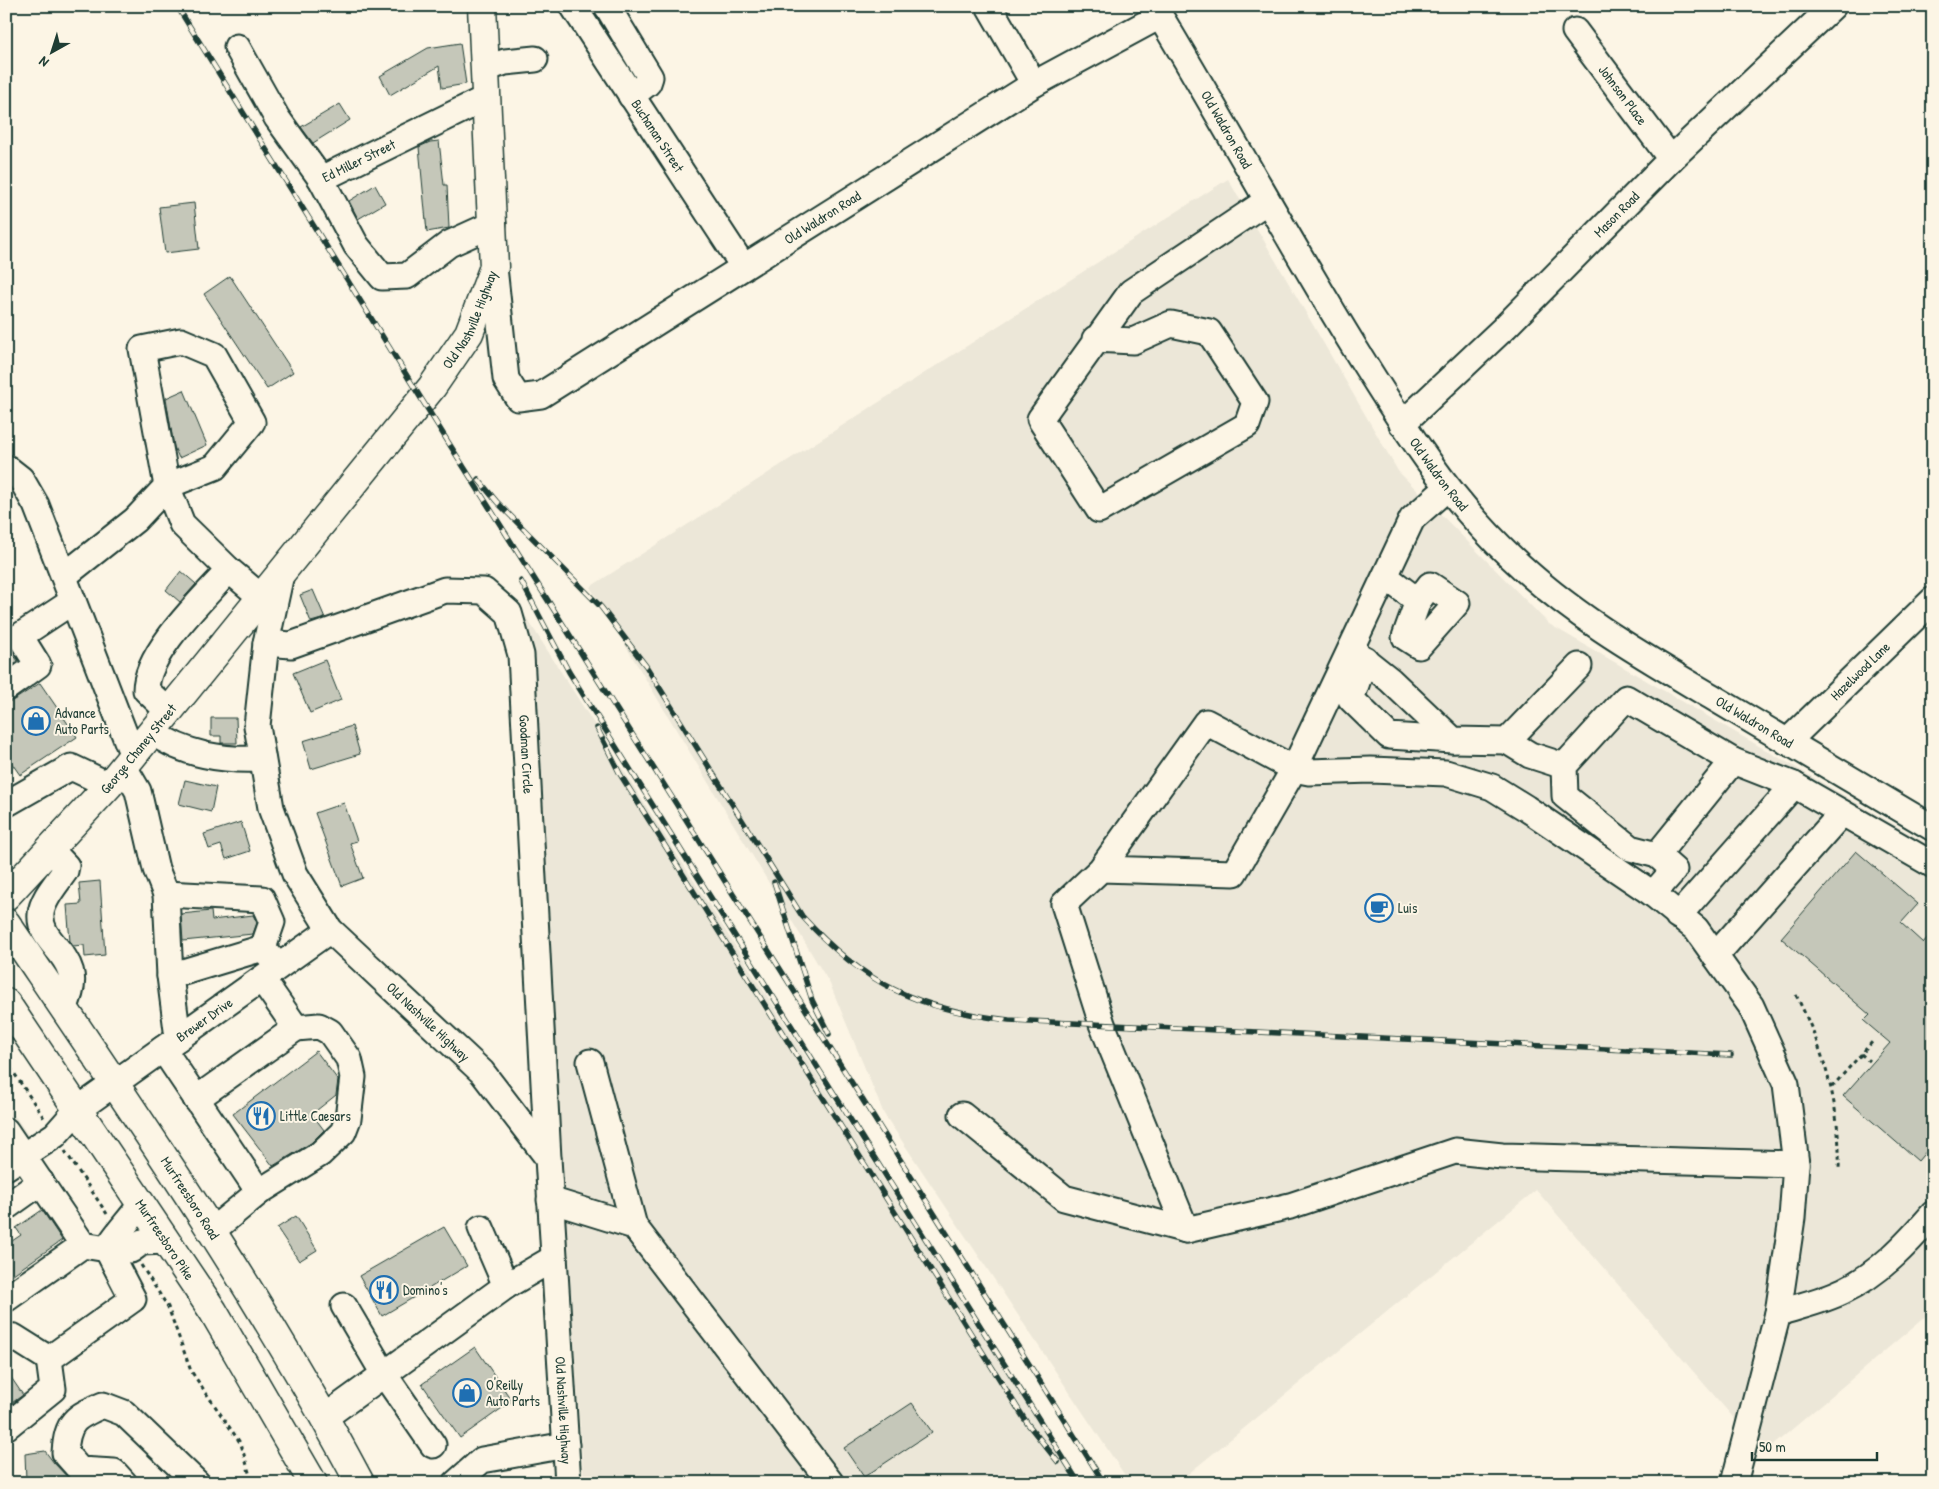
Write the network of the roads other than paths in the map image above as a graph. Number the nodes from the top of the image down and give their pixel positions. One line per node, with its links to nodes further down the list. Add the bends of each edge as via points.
1 (482, 6): 10 (main road, Old Nashville Highway)
2 (572, 6): 12 (street, Buchanan Street)
3 (607, 6): 12 (street, via 650,77 648,83)
4 (989, 6): 11 (street)
5 (1833, 6): 14 (street, Mason Road)
6 (1168, 11): 11 (street, Old Waldron Road); 16 (street, Old Waldron Road, via 1209,97)
7 (1575, 30): 14 (street, Johnson Place)
8 (237, 47): 15 (street, Ed Miller Street, via 276,118)
9 (536, 59): 10 (street, via 506,62)
10 (484, 69): 13 (main road, Old Nashville Highway)
11 (1034, 84): 18 (street, Old Waldron Road)
12 (631, 96): 18 (street, Buchanan Street)
13 (486, 98): 15 (street, Ed Miller Street); 17 (main road, Old Nashville Highway)
14 (1671, 159): 21 (street, Mason Road, via 1503,330)
15 (321, 179): 17 (street, via 356,245 382,277 407,276 449,244)
16 (1267, 202): 20 (street, via 1131,292); 21 (street, Old Waldron Road)
17 (493, 224): 19 (main road, Old Nashville Highway)
18 (743, 266): 19 (street, Old Waldron Road, via 541,394 518,398 506,380)
19 (494, 267): 26 (main road, Old Nashville Highway, via 469,333 447,369)
20 (1095, 339): 20 (street, via 1040,418 1099,510 1247,425 1255,402 1210,332 1170,324 1133,341)
21 (1402, 424): 24 (street, Old Waldron Road)
22 (7, 468): 28 (street, via 30,491)
23 (167, 486): 23 (street, via 142,349 181,341 214,355 252,422 215,467); 25 (street, via 182,524); 28 (street)
24 (1447, 488): 27 (street, via 1412,519); 40 (street, Old Waldron Road, via 1510,557 1571,610)
25 (230, 570): 29 (street); 37 (street, via 156,656 146,680 146,690)
26 (281, 574): 29 (main road, Old Nashville Highway); 33 (street, Old Nashville Highway)
27 (1384, 579): 31 (street, via 1394,582); 34 (street)
28 (68, 588): 32 (street); 44 (street)
29 (261, 597): 37 (main road, George Chaney Street)
30 (1933, 600): 40 (street, Hazelwood Lane)
31 (1418, 601)
32 (11, 635): 36 (street, via 38,665)
33 (266, 643): 41 (street, Old Nashville Highway, via 257,726); 73 (street, Goodman Circle, via 291,645 445,590 484,591 509,613 520,655)
34 (1358, 654): 38 (street); 38 (street, via 1351,699 1389,736); 45 (street)
35 (1579, 666): 39 (street)
36 (6, 688)
37 (161, 722): 41 (street, via 167,743 239,760); 44 (main road, George Chaney Street)
38 (1453, 740): 39 (street)
39 (1507, 741): 43 (street, via 1530,754)
40 (1787, 742): 49 (street, Old Waldron Road)
41 (262, 758): 59 (street, Old Nashville Highway, via 271,808 295,874)
42 (1733, 761): 43 (street, via 1626,698); 46 (street); 51 (street)
43 (1564, 766): 51 (street, via 1565,796 1630,848)
44 (122, 769): 47 (street, via 71,767); 50 (main road, George Chaney Street); 54 (street, via 138,791 156,869)
45 (1294, 769): 53 (street, via 1234,873); 53 (street, via 1206,722); 55 (street, via 1309,772 1446,773 1492,787)
46 (1794, 785): 48 (street); 57 (street)
47 (6, 804)
48 (1842, 813): 52 (street); 60 (street)
49 (1933, 828)
50 (50, 849): 56 (main road, George Chaney Street); 64 (street, via 66,866 42,906 40,916 43,927 72,974 71,990)
51 (1657, 856): 55 (street, via 1674,870)
52 (1933, 865)
53 (1101, 869): 85 (street, via 1064,904 1102,1024)
54 (166, 894): 61 (street, via 262,899 272,922); 62 (street)
55 (1653, 894): 57 (street)
56 (6, 896)
57 (1678, 916): 60 (street, via 1696,929)
58 (6, 923): 64 (main road, Murfreesboro Road)
59 (330, 930): 61 (street, Brewer Drive); 73 (street, Old Nashville Highway, via 482,1072)
60 (1715, 956): 75 (street, via 1750,1006 1786,1084)
61 (268, 965): 62 (street); 65 (street); 66 (street, Brewer Drive)
62 (170, 976): 66 (street)
63 (6, 1003): 70 (main road, Murfreesboro Pike)
64 (64, 1008): 68 (main road, Murfreesboro Road)
65 (296, 1028): 69 (street); 77 (street, via 319,1026 330,1032 349,1059 353,1077 348,1119 343,1132 320,1154)
66 (171, 1044): 68 (street, Brewer Drive); 69 (street)
67 (590, 1062): 82 (street)
68 (115, 1083): 70 (street, Brewer Drive); 84 (main road, Murfreesboro Road)
69 (196, 1099): 77 (street)
70 (77, 1110): 74 (street, Brewer Drive, via 55,1135); 79 (main road, Murfreesboro Pike)
71 (962, 1115): 85 (street, via 1064,1198)
72 (6, 1131): 74 (street)
73 (548, 1158): 78 (street, Old Nashville Highway)
74 (15, 1161): 76 (street)
75 (1796, 1164): 85 (street, via 1502,1156 1455,1151 1290,1206); 93 (street, via 1792,1218)
76 (41, 1182): 80 (street); 88 (street)
77 (259, 1192): 84 (street)
78 (550, 1200): 82 (street); 89 (street, Old Nashville Highway)
79 (141, 1204): 86 (main road, Murfreesboro Pike); 87 (street)
80 (6, 1207)
81 (1933, 1214): 93 (street, via 1876,1271 1842,1292)
82 (634, 1226): 107 (street)
83 (481, 1228): 90 (street)
84 (213, 1230): 97 (main road, Murfreesboro Road)
85 (1186, 1230)
86 (166, 1241): 87 (street); 103 (main road, Murfreesboro Pike, via 213,1311)
87 (119, 1243): 88 (street); 95 (street, via 133,1299)
88 (83, 1245): 91 (street)
89 (554, 1258): 90 (street); 100 (street, Old Nashville Highway)
90 (506, 1286): 96 (street)
91 (6, 1299)
92 (344, 1306): 96 (street)
93 (1778, 1313): 108 (street)
94 (6, 1342): 95 (street, via 14,1337)
95 (49, 1359): 98 (street, via 53,1389)
96 (384, 1374): 97 (street); 99 (street)
97 (325, 1417): 104 (main road, Murfreesboro Road)
98 (6, 1427)
99 (433, 1445)
100 (566, 1445): 105 (street, via 482,1460); 106 (street, Old Nashville Highway)
101 (124, 1483): 102 (street, via 114,1472 80,1470 65,1453 66,1433 79,1415 103,1405 124,1413)
102 (197, 1483)
103 (312, 1483)
104 (360, 1483)
105 (456, 1483)
106 (568, 1483)
107 (831, 1483)
108 (1734, 1483)

